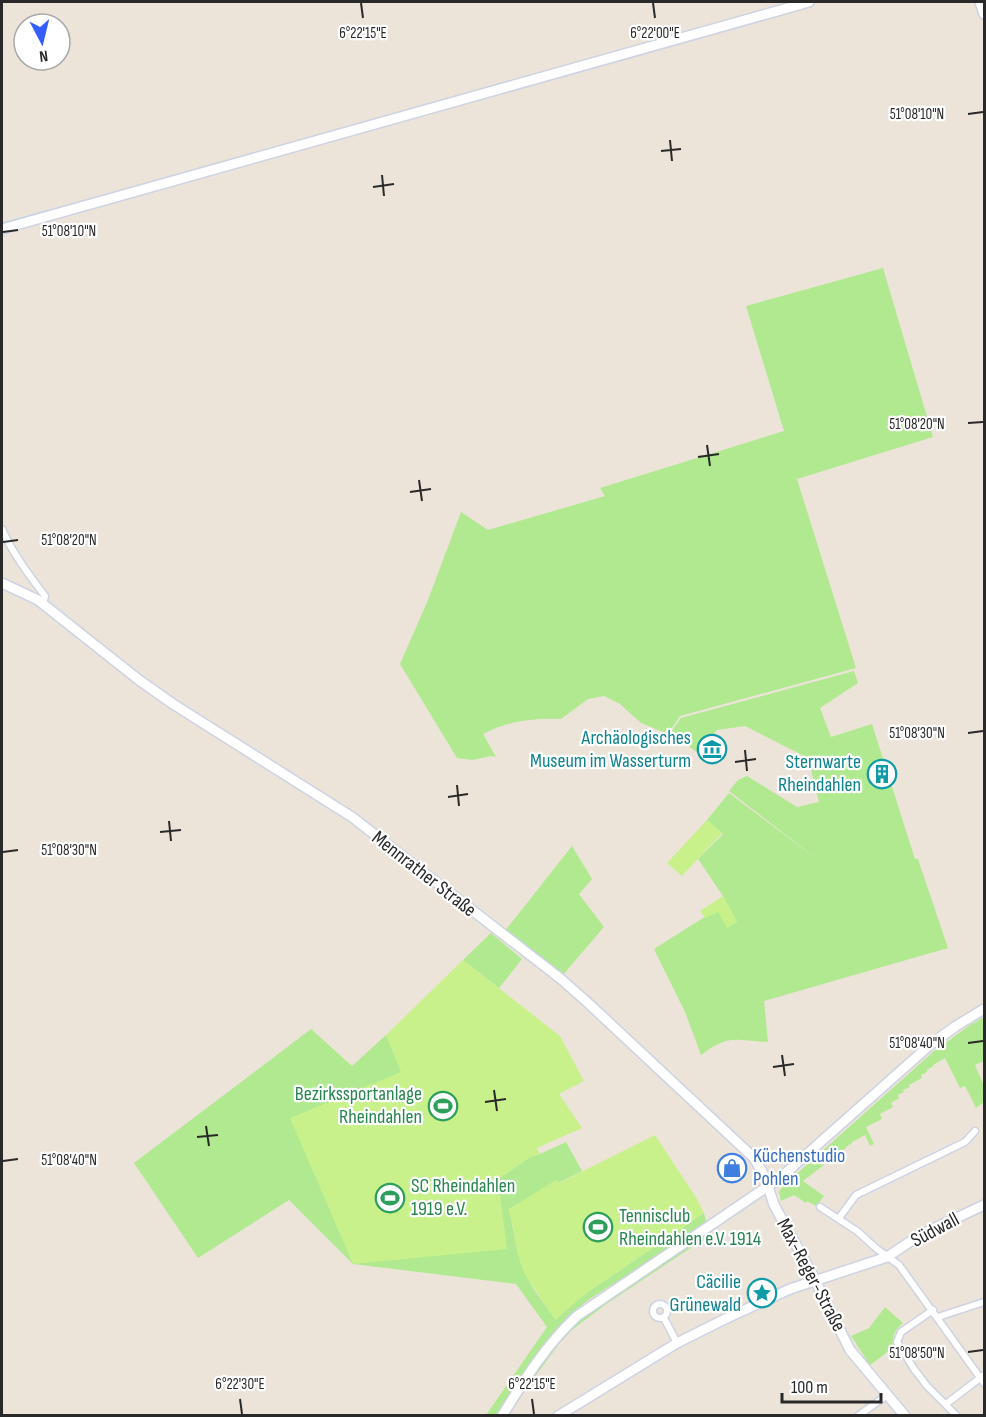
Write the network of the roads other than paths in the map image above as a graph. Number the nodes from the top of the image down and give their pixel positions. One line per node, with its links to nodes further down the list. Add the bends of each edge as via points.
1 (809, 2): 3 (main road)
2 (980, 2): 4 (main road)
3 (789, 4): 5 (main road)
4 (984, 14)
5 (2, 229)
6 (2, 529): 8 (street, via 45,596)
7 (2, 583): 8 (main road, Mennrather Straße)
8 (43, 604): 11 (main road, Mennrather Straße, via 173,704 352,817 561,979 754,1158)
9 (984, 1009): 11 (main road, via 931,1044)
10 (975, 1131): 14 (street, via 965,1142 856,1195)
11 (768, 1186): 16 (main road, Max-Reger-Straße, via 774,1205); 25 (main road, via 577,1316 541,1354)
12 (984, 1205): 15 (main road, Südwall, via 921,1235)
13 (820, 1207): 14 (street)
14 (839, 1218): 15 (street)
15 (887, 1257): 16 (main road, Südwall); 18 (street, via 899,1265)
16 (816, 1280): 21 (main road, Südwall); 23 (main road, Max-Reger-Straße, via 850,1350)
17 (984, 1302): 19 (street)
18 (933, 1310): 19 (street); 24 (street, via 901,1332 897,1342 927,1386)
19 (938, 1317): 22 (street)
20 (664, 1318): 21 (street)
21 (677, 1343): 26 (main road, Südwall)
22 (983, 1379): 24 (street)
23 (887, 1395): 27 (street); 28 (main road, Max-Reger-Straße)
24 (946, 1404): 29 (street)
25 (502, 1416)
26 (558, 1416)
27 (858, 1416)
28 (905, 1416)
29 (957, 1416)

